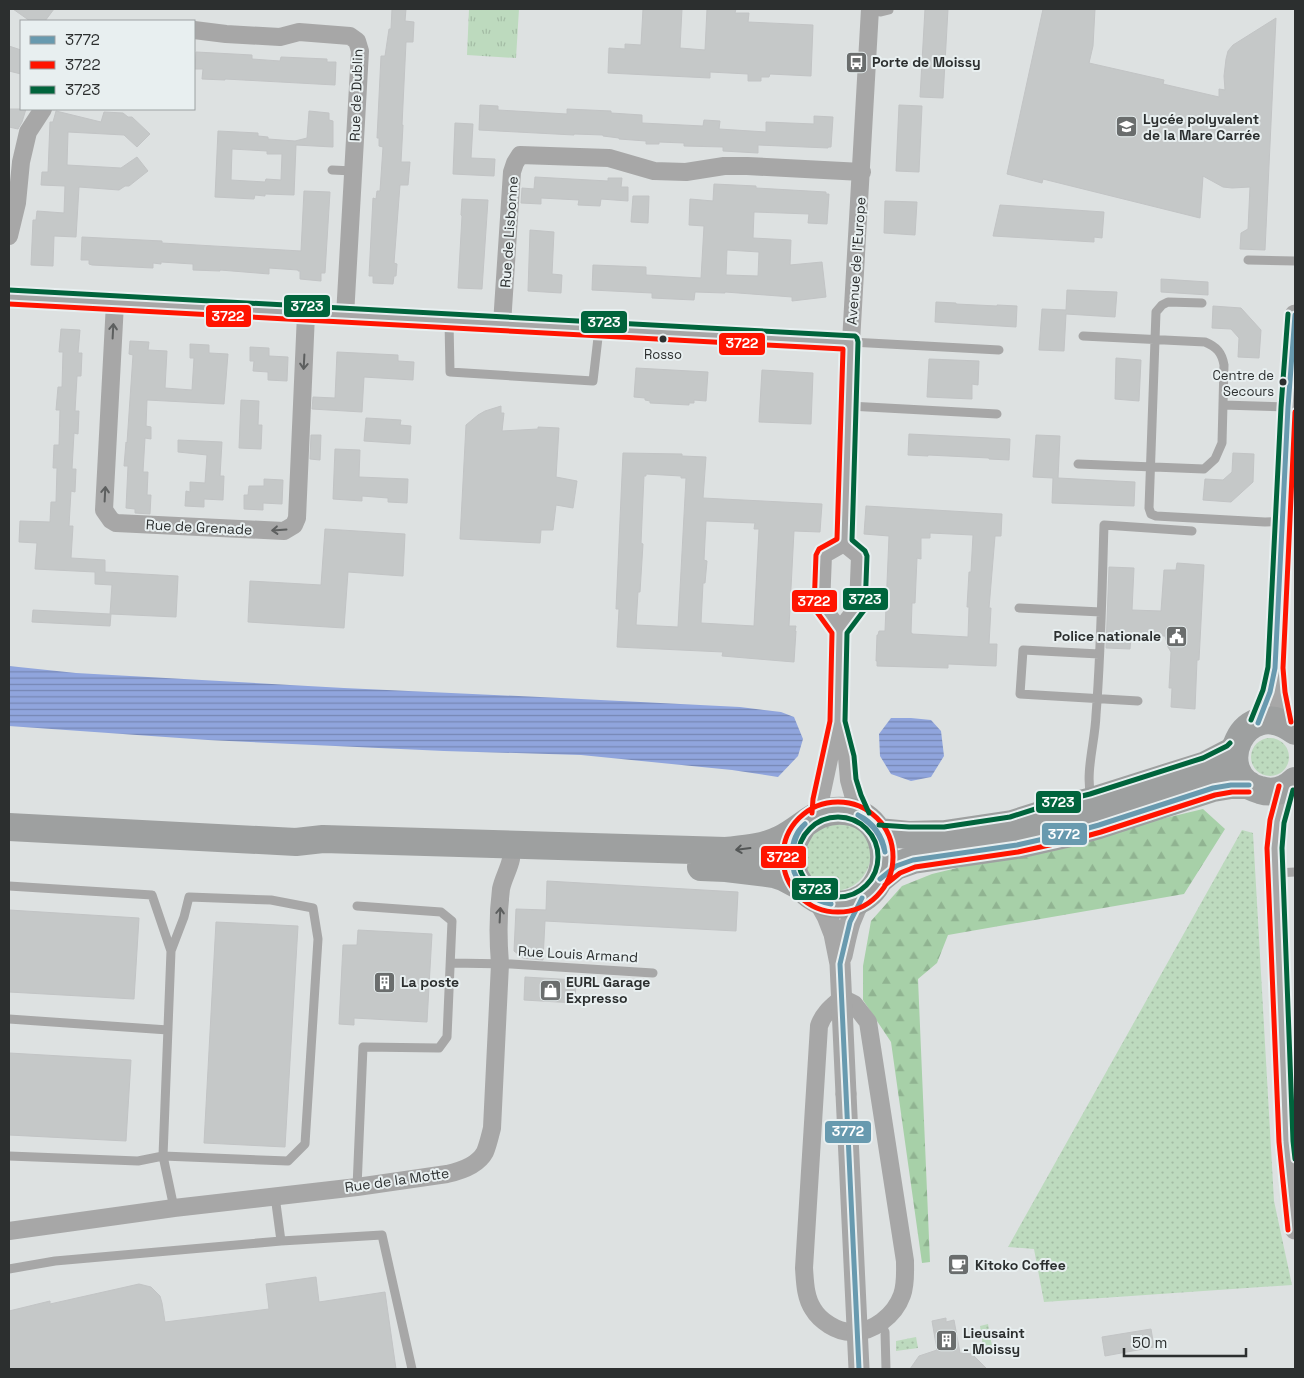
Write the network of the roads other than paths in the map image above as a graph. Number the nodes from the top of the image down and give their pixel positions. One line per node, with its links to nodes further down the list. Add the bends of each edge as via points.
1 (867, 9): 2 (lane, via 881,12); 7 (street, Avenue de l'Europe)
2 (889, 9)
3 (195, 30): 6 (street, Rue de Dublin, via 271,37 299,32 354,38 360,51)
4 (42, 110): 8 (street, via 28,132)
5 (332, 170): 6 (lane)
6 (353, 171): 16 (street, Rue de Dublin)
7 (862, 172): 18 (street, Rue de Lisbonne, via 724,166 670,172 654,171 609,158 520,155 512,172); 22 (street, Avenue de l'Europe)
8 (9, 236)
9 (1248, 260): 10 (lane)
10 (1295, 261)
11 (9, 296): 12 (street)
12 (115, 303): 14 (street); 14 (street, Rue de Grenade, one-way to 12, via 294,524 284,531 116,523 104,510)
13 (1202, 303): 21 (lane, via 1168,302 1162,305 1156,312)
14 (306, 314): 16 (street)
15 (1295, 315): 26 (street)
16 (345, 316): 17 (street)
17 (449, 321): 18 (street); 19 (lane, via 450,372 583,381 593,381)
18 (502, 324): 19 (street)
19 (599, 329): 22 (street)
20 (1083, 336): 21 (lane)
21 (1155, 340): 24 (lane, via 1205,342 1219,350 1224,365); 29 (lane)
22 (851, 342): 23 (lane); 25 (street, Avenue de l'Europe)
23 (998, 350)
24 (1223, 405): 26 (lane); 29 (lane, via 1222,443 1210,464 1204,469)
25 (849, 406): 27 (lane); 32 (street, Avenue de l'Europe)
26 (1292, 407): 30 (street)
27 (997, 414)
28 (1078, 464): 29 (lane)
29 (1150, 467): 30 (lane, via 1148,508 1156,516)
30 (1289, 521): 40 (street, via 1275,668)
31 (1192, 531): 34 (lane, via 1104,525)
32 (844, 543): 35 (street, via 860,556 858,607); 35 (street, via 823,555 821,606)
33 (1018, 608): 34 (lane)
34 (1101, 612): 36 (lane)
35 (840, 630): 39 (street)
36 (1099, 654): 37 (lane); 37 (lane, via 1022,650 1020,694)
37 (1097, 699): 38 (lane); 44 (lane, via 1089,787)
38 (1138, 701)
39 (837, 722): 45 (street, via 820,801); 46 (street, via 854,798)
40 (1285, 728): 41 (main road, via 1250,727 1243,732)
41 (1235, 748): 43 (main road, via 1236,769); 44 (main road, via 1206,765)
42 (1291, 784): 43 (main road, via 1266,792); 49 (street, via 1277,822)
43 (1252, 787): 44 (main road, via 1231,785); 49 (street, via 1262,801)
44 (1095, 813): 46 (main road, via 1056,810 1012,824 945,834 909,835); 52 (main road, via 1017,845 912,860 896,866)
45 (811, 819): 46 (main road, via 833,810 848,811); 48 (main road, one-way to 48, via 781,839 761,847 726,851 324,839); 54 (main road, via 794,839 791,855 793,871)
46 (870, 824): 52 (main road, via 884,847 885,863)
47 (9, 827): 48 (main road)
48 (296, 842): 50 (main road, via 322,849)
49 (1274, 848): 51 (street)
50 (511, 859): 54 (main road, via 726,868 774,874); 59 (street, Rue de la Motte, one-way to 50, via 501,887)
51 (1285, 872): 70 (street, via 1286,1142)
52 (880, 879): 55 (main road)
53 (9, 886): 57 (lane, via 152,894)
54 (809, 893): 55 (main road, via 832,904 848,904); 60 (street, via 827,916)
55 (862, 898): 60 (street, via 849,925)
56 (357, 906): 58 (lane, via 442,912 452,921)
57 (171, 951): 64 (lane); 66 (lane, via 189,897 271,900 313,908 318,939 305,1144 288,1160)
58 (451, 962): 59 (lane, Rue Louis Armand); 67 (lane, via 448,1037 439,1048 363,1047)
59 (500, 964): 61 (lane, Rue Louis Armand); 67 (street, Rue de la Motte, via 492,1128 484,1152 478,1160 456,1172)
60 (840, 964): 62 (street)
61 (653, 973)
62 (842, 998): 74 (street, via 854,1004 868,1022 905,1261 902,1295 893,1312); 74 (street, via 827,1010 819,1026 805,1290 812,1309 832,1326 850,1332 864,1330); 76 (street, bridge)
63 (9, 1020): 64 (lane)
64 (168, 1030): 66 (lane)
65 (9, 1156): 66 (lane, via 138,1161)
66 (163, 1156): 69 (lane)
67 (357, 1187): 68 (street, Rue de la Motte)
68 (275, 1196): 69 (street, Rue de la Motte); 72 (lane)
69 (174, 1208): 71 (street, Rue de la Motte)
70 (1295, 1228)
71 (9, 1231)
72 (281, 1241): 73 (lane, via 55,1261); 75 (lane, via 382,1235)
73 (9, 1269)
74 (880, 1322): 77 (lane, via 885,1332)
75 (412, 1369)
76 (859, 1369)
77 (886, 1369)

